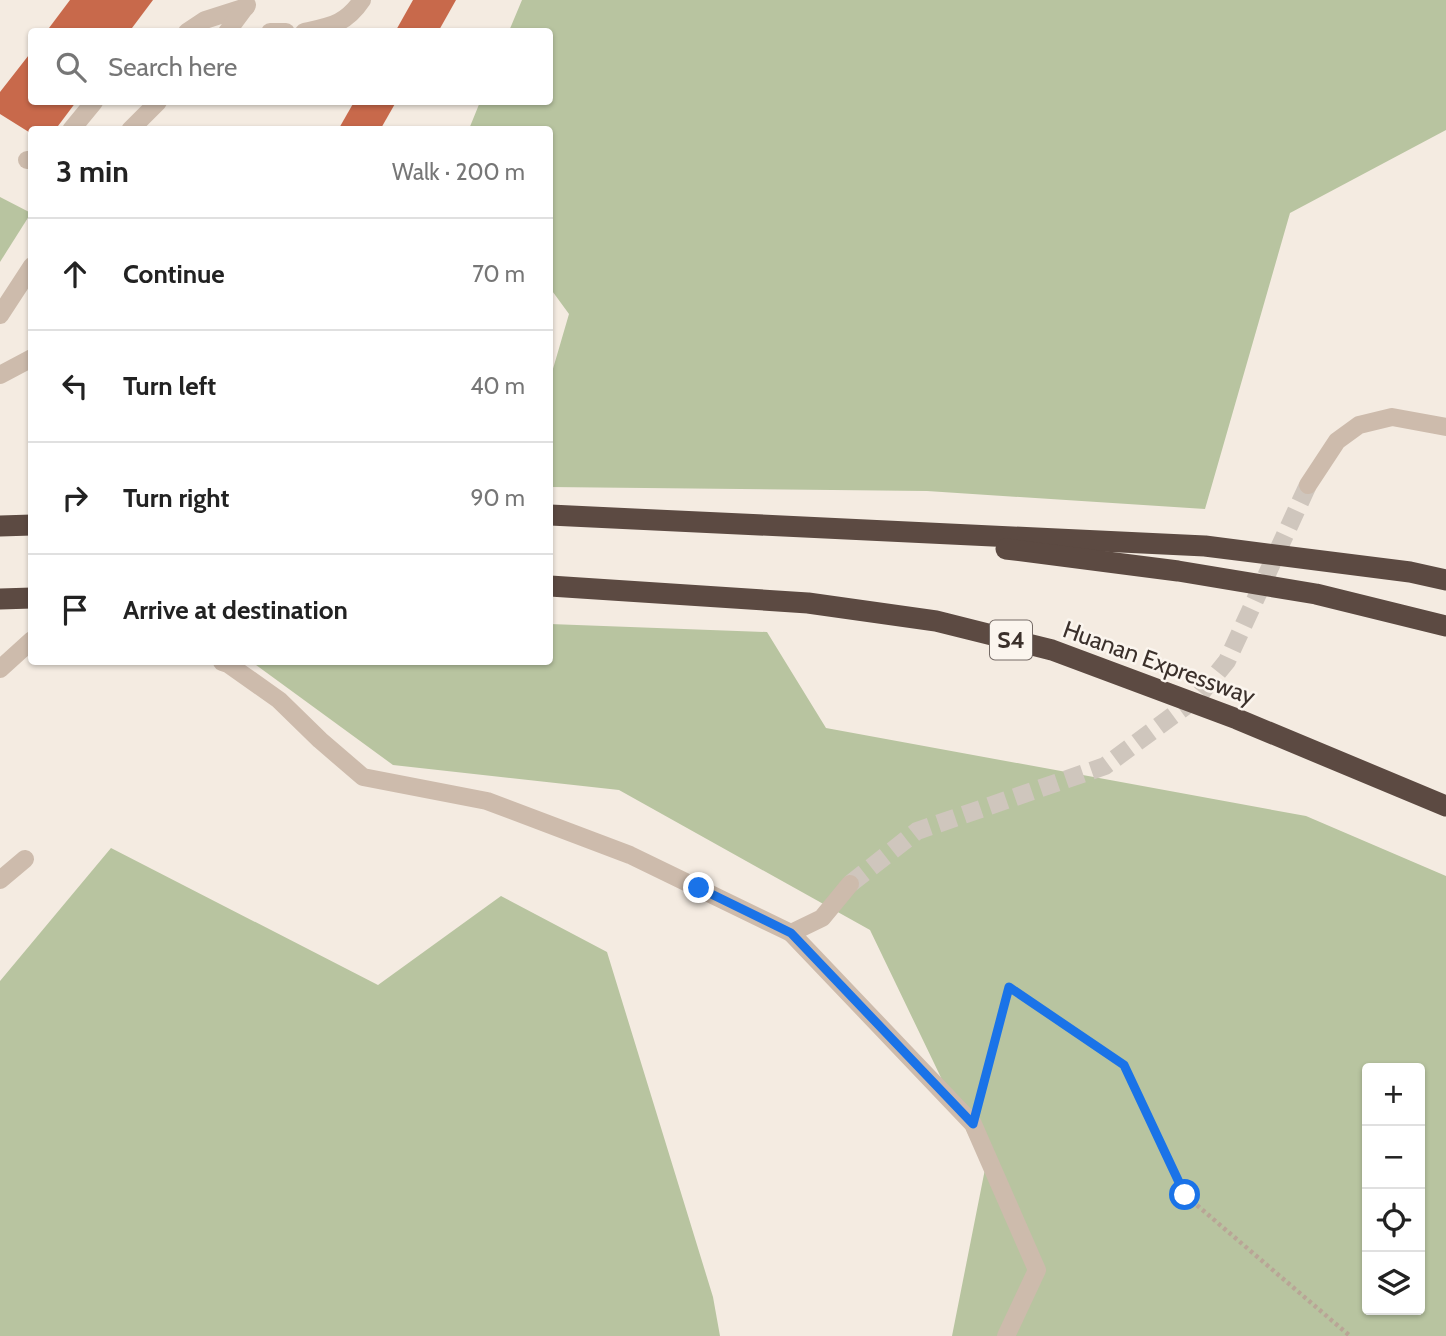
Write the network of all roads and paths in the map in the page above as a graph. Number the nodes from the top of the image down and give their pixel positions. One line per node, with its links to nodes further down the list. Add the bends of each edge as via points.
1 (362, 0): 5 (street, via 352,15)
2 (249, 4): 3 (street); 4 (street)
3 (193, 28)
4 (230, 28)
5 (323, 28)
6 (92, 105): 8 (street)
7 (155, 105): 9 (street)
8 (74, 126)
9 (135, 126)
10 (28, 271): 11 (street)
11 (0, 315)
12 (28, 360): 13 (street)
13 (0, 375)
14 (1446, 427): 15 (street, via 1392,417 1359,425 1337,441)
15 (1308, 485)
16 (553, 515): 19 (highway)
17 (28, 525): 18 (highway)
18 (0, 526)
19 (844, 529): 20 (highway, via 1205,546); 24 (highway, via 1178,571 1316,594)
20 (1446, 580)
21 (553, 586): 28 (highway, Huanan Expressway / S4, via 808,603 936,621 1052,650 1237,719)
22 (28, 598): 23 (highway)
23 (0, 599)
24 (1446, 626)
25 (28, 644): 27 (street)
26 (229, 665): 32 (street, via 279,701 363,777 487,801 630,855)
27 (0, 669)
28 (1446, 806)
29 (25, 859): 30 (street)
30 (0, 880)
31 (850, 884): 32 (street, via 822,918)
32 (791, 933): 33 (street)
33 (973, 1124): 34 (street, via 1037,1270); 35 (path, via 1009,987 1124,1065 1185,1195)
34 (1006, 1336)
35 (1350, 1336)

